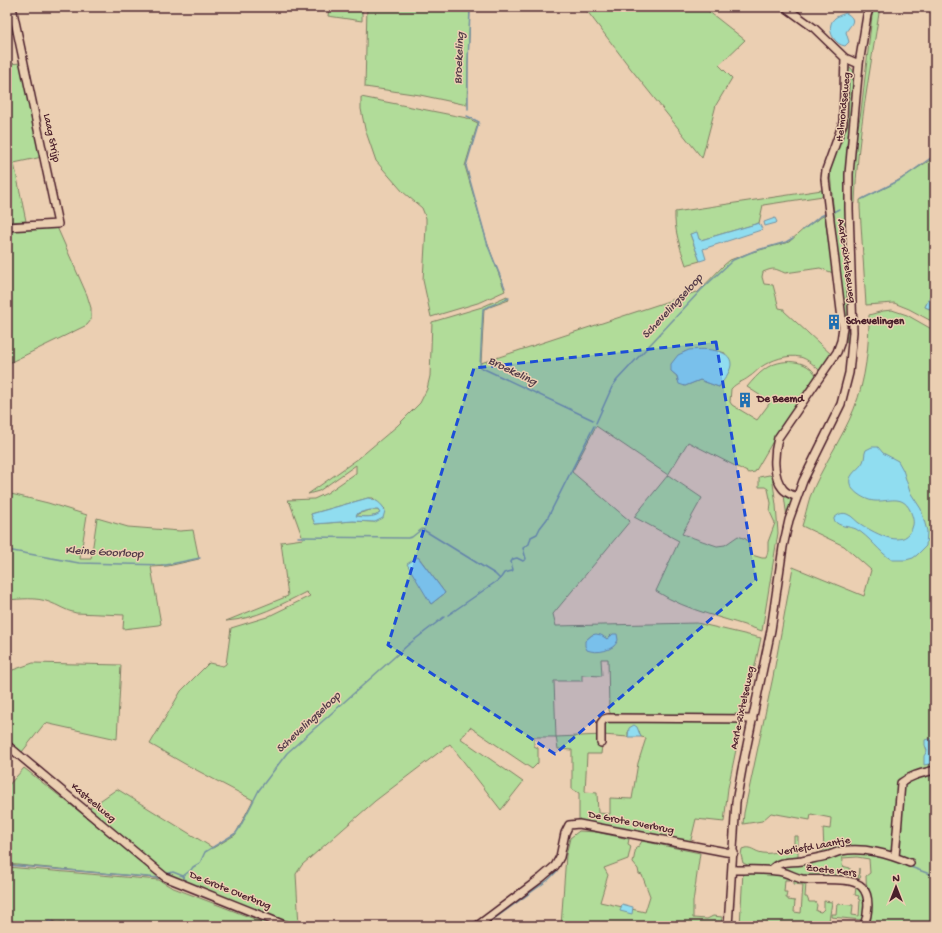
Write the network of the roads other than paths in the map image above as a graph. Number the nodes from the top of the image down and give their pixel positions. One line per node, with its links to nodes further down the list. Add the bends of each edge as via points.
1 (12, 7): 8 (street, Laag Strijp, via 58,224)
2 (785, 7): 4 (street, via 814,28)
3 (870, 7): 5 (street, Helmondseweg)
4 (845, 58): 5 (street); 7 (street, Helmondseweg, via 843,123 826,175)
5 (859, 64): 6 (street, Helmondseweg)
6 (849, 209): 9 (street, Aarle-Rixtelseweg, via 853,332 849,372 841,404)
7 (828, 214): 9 (street, Aarle-Rixtelseweg, via 843,327 837,352 778,438 775,448 779,483 784,490)
8 (7, 227)
9 (797, 497): 10 (street, Aarle-Rixtelseweg, via 783,547 771,630)
10 (753, 719): 11 (street, via 604,718 601,723); 14 (street, Aarle-Rixtelseweg, via 736,802)
11 (601, 742)
12 (7, 745): 19 (street, Kasteelweg)
13 (935, 770): 15 (street, via 914,775 901,782)
14 (734, 853): 17 (street, Aarle-Rixtelseweg); 21 (street, De Grote Overbrug, via 573,824 565,833 560,857 555,866)
15 (895, 857): 16 (street, Verliefd Laantje); 18 (street, Verliefd Laantje, via 879,852 841,851 827,856 780,863)
16 (910, 863)
17 (733, 870): 18 (street, Zoete Kers); 22 (street, Aarle-Rixtelseweg)
18 (771, 870): 23 (street, Zoete Kers, via 782,871 802,879 859,884 867,897)
19 (165, 877): 20 (street, De Grote Overbrug)
20 (287, 926)
21 (477, 926)
22 (728, 926)
23 (864, 926)

